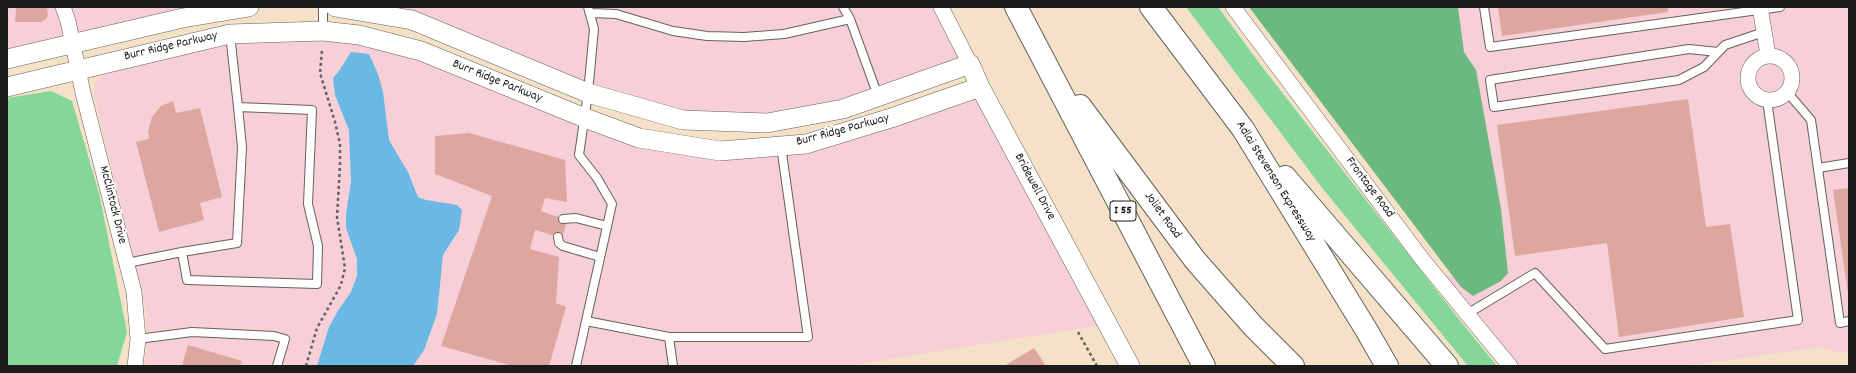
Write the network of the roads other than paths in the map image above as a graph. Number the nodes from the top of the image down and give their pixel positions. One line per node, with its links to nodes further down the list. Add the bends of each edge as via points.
1 (63, 7): 14 (street, McClintock Drive)
2 (249, 7): 19 (street, Burr Ridge Parkway, via 183,18)
3 (323, 7): 16 (lane)
4 (335, 7): 29 (street, Burr Ridge Parkway, via 412,20)
5 (843, 7): 15 (lane)
6 (941, 7): 24 (street, Bridewell Drive)
7 (1016, 7): 22 (highway, I 55)
8 (1151, 7): 34 (highway, Adlai Stevenson Expressway)
9 (1233, 7): 44 (street, Frontage Road, via 1422,259)
10 (1484, 7): 12 (lane, via 1490,47)
11 (1780, 7): 12 (lane)
12 (1760, 8): 17 (street)
13 (589, 10): 15 (lane, via 616,14 673,31 707,36 784,34); 29 (lane, via 594,29)
14 (67, 14): 19 (street, McClintock Drive)
15 (850, 19): 30 (lane)
16 (323, 31): 18 (street, Burr Ridge Parkway); 33 (street, Burr Ridge Parkway, via 359,35 422,51)
17 (1764, 32): 20 (lane, via 1725,45); 21 (street)
18 (230, 34): 25 (street, Burr Ridge Parkway); 32 (lane)
19 (74, 44): 23 (street, Burr Ridge Parkway); 25 (street, McClintock Drive)
20 (1718, 52): 20 (lane, via 1704,67 1679,80 1494,107 1490,80 1689,49)
21 (1768, 55): 28 (street, via 1782,59 1791,71 1791,86); 31 (street, via 1754,61 1748,74 1750,88 1760,98)
22 (1042, 56): 54 (highway, I 55); 55 (highway, Joliet Road, via 1195,260 1252,326)
23 (7, 59)
24 (970, 64): 27 (street, Bridewell Drive); 30 (street, Burr Ridge Parkway)
25 (78, 69): 26 (street, Burr Ridge Parkway); 43 (street, McClintock Drive)
26 (7, 87)
27 (980, 87): 35 (street, Burr Ridge Parkway, via 806,144); 53 (street, Bridewell Drive)
28 (1787, 92): 31 (street, via 1782,97); 37 (lane, via 1811,120)
29 (588, 93): 30 (street, Burr Ridge Parkway, via 683,120 767,123 842,109); 33 (lane)
30 (879, 97)
31 (1767, 100): 44 (lane, via 1798,320 1605,350 1535,273)
32 (238, 107): 41 (lane, via 242,148 237,243); 41 (lane, via 312,110 308,204 318,246 317,284 187,280)
33 (585, 118): 35 (street, Burr Ridge Parkway, via 639,138 720,151); 39 (lane, via 579,155 598,178 612,204)
34 (1243, 129): 56 (highway, Adlai Stevenson Expressway); 57 (highway)
35 (781, 146): 47 (lane, via 808,337)
36 (1849, 163): 37 (lane)
37 (1818, 168): 46 (lane, via 1840,323)
38 (563, 219): 39 (lane, via 576,218)
39 (607, 226): 42 (lane)
40 (558, 237): 42 (lane, via 559,243 563,246)
41 (182, 252): 43 (lane)
42 (600, 257): 45 (lane)
43 (127, 263): 48 (street, McClintock Drive, via 136,306)
44 (1467, 314): 58 (street, Frontage Road)
45 (586, 321): 47 (lane); 51 (lane)
46 (1849, 321)
47 (669, 336): 52 (lane)
48 (138, 339): 49 (street, McClintock Drive); 50 (lane, via 192,332 285,338)
49 (135, 366)
50 (277, 366)
51 (576, 366)
52 (672, 366)
53 (1130, 366)
54 (1204, 366)
55 (1293, 366)
56 (1387, 366)
57 (1447, 366)
58 (1510, 366)

